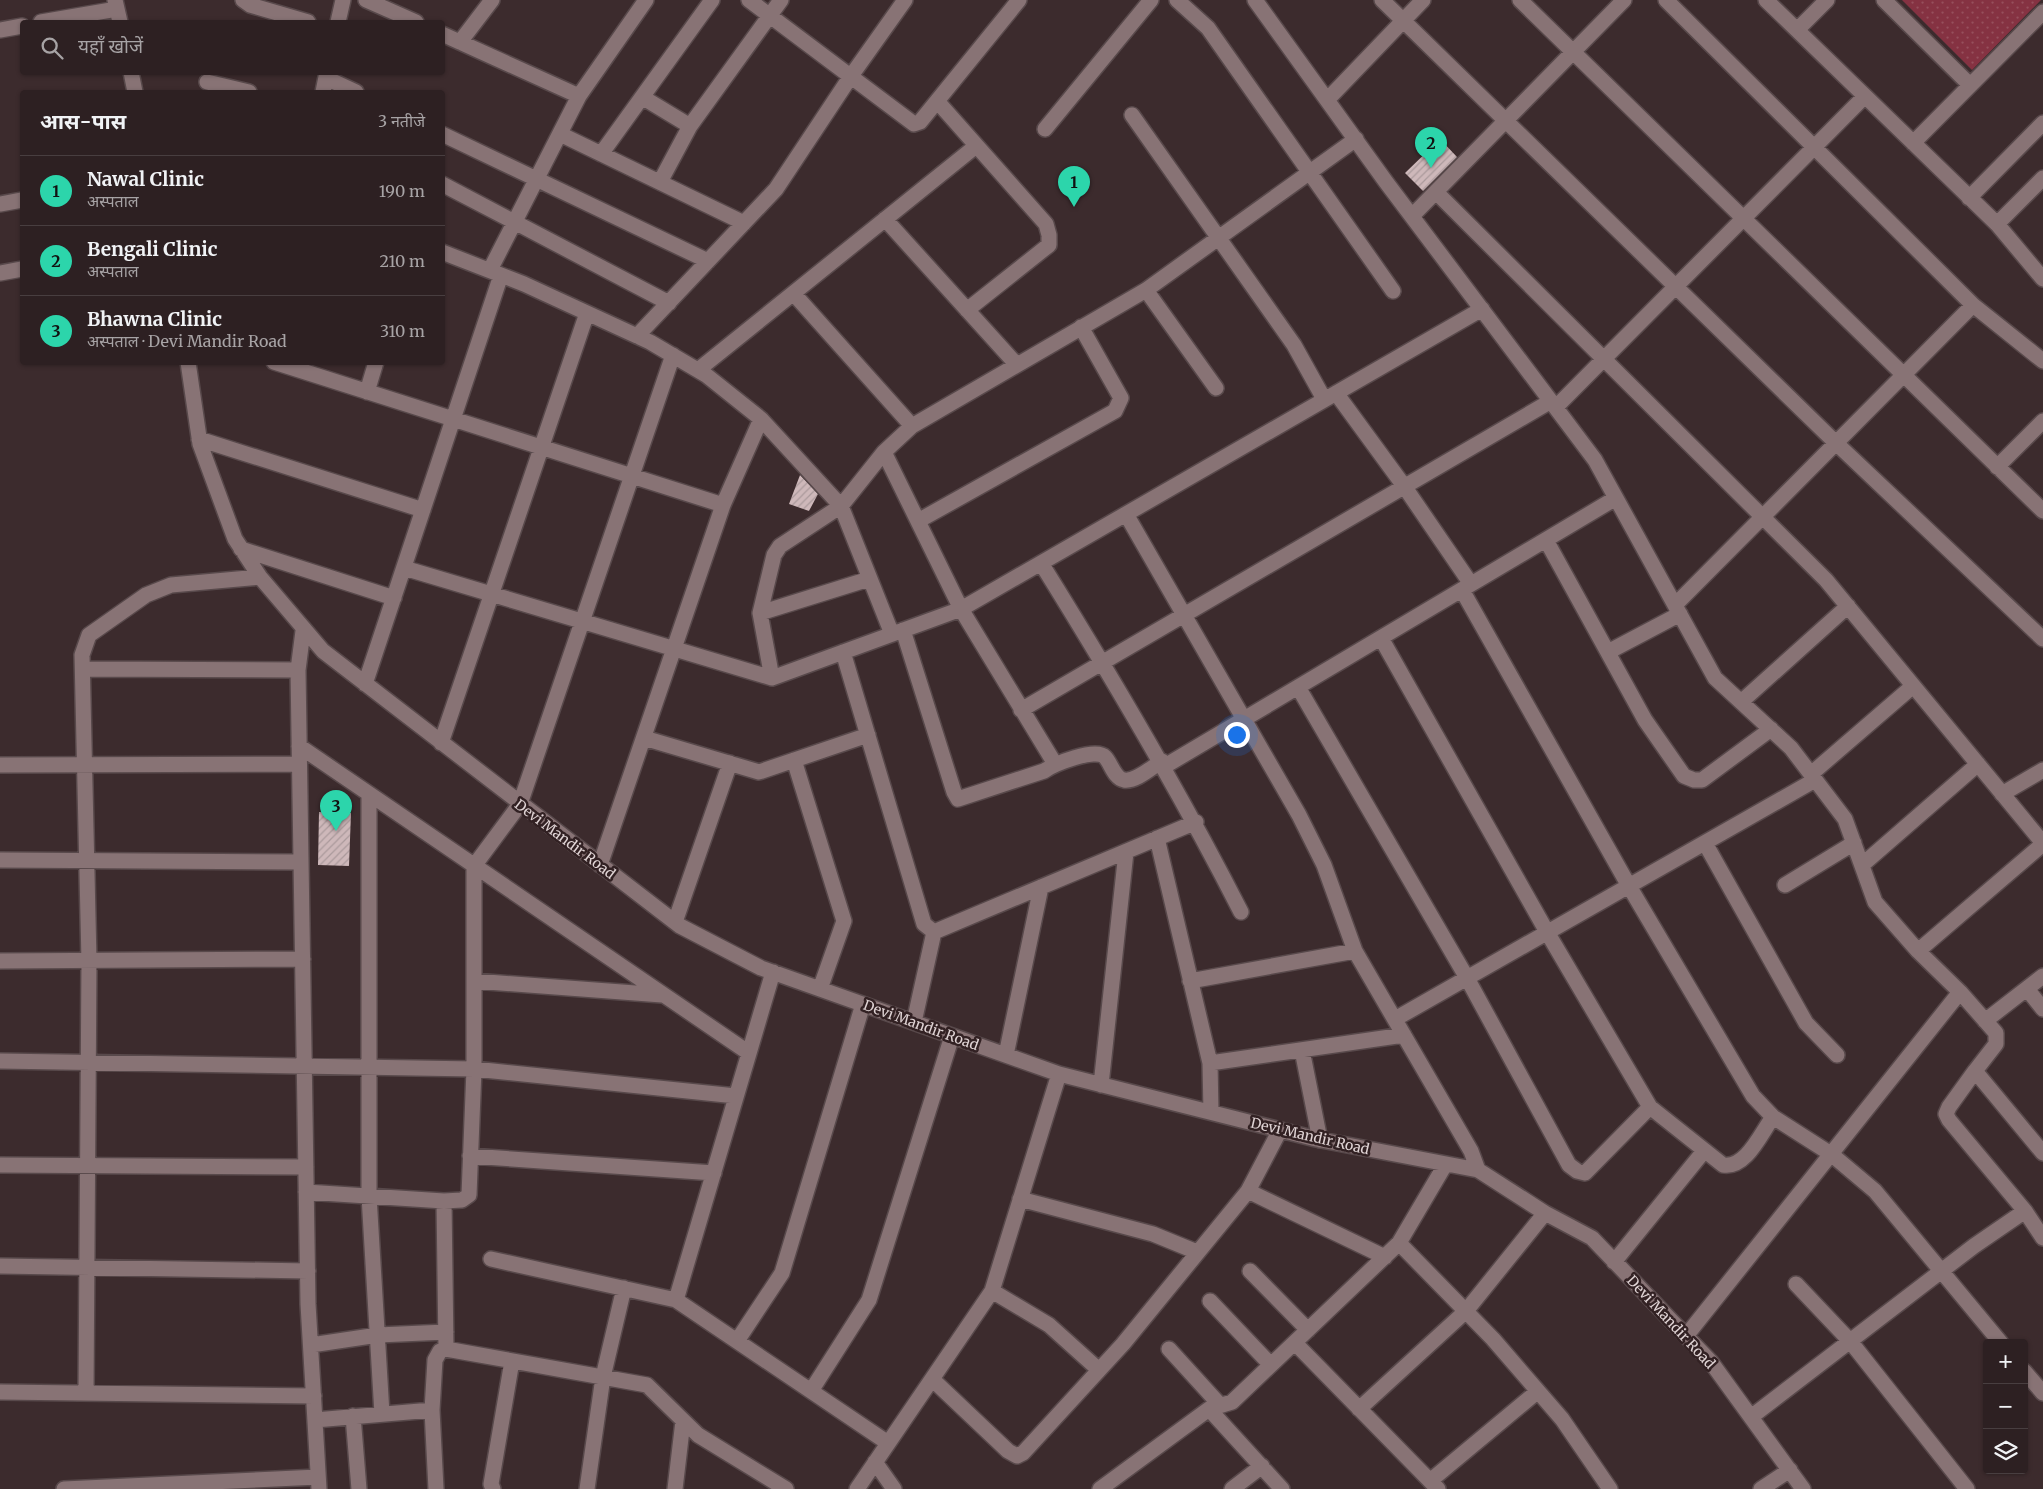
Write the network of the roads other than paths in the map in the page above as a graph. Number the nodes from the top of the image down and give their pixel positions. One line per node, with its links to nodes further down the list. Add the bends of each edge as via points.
1 (243, 0): 27 (street)
2 (343, 0): 28 (street)
3 (366, 0): 22 (street)
4 (492, 0): 35 (street)
5 (646, 0): 45 (street)
6 (712, 0): 47 (street)
7 (749, 0): 25 (street)
8 (782, 0): 25 (street)
9 (906, 0): 38 (street)
10 (1018, 0): 49 (street)
11 (1151, 0): 54 (street)
12 (1177, 0): 62 (street, via 1208,28)
13 (1255, 0): 48 (street)
14 (1382, 0): 30 (street)
15 (1423, 0): 30 (street)
16 (1520, 0): 36 (street)
17 (1624, 0): 36 (street)
18 (1666, 0): 60 (street)
19 (1766, 0): 33 (street)
20 (1827, 0): 33 (street)
21 (1884, 0): 41 (street)
22 (398, 7): 29 (street)
23 (117, 10): 26 (street)
24 (2043, 12): 41 (street)
25 (772, 16): 38 (street); 53 (street)
26 (54, 20)
27 (301, 20)
28 (338, 20)
29 (414, 20)
30 (1403, 21): 48 (street); 51 (street)
31 (20, 26): 32 (street)
32 (0, 30)
33 (1797, 30): 46 (street)
34 (445, 35): 35 (street)
35 (460, 42): 45 (street)
36 (1574, 52): 51 (street); 72 (street)
37 (132, 75): 42 (street)
38 (851, 76): 49 (street, via 914,124 920,122); 75 (street, via 776,189)
39 (325, 81): 44 (street)
40 (207, 82): 43 (street)
41 (1970, 85): 58 (street)
42 (135, 90)
43 (241, 90)
44 (350, 90)
45 (579, 96): 55 (street)
46 (1865, 96): 58 (street); 60 (street)
47 (642, 97): 53 (street); 61 (street)
48 (1327, 100): 57 (street)
49 (937, 101): 59 (street)
50 (1132, 115): 77 (street)
51 (1505, 122): 67 (street); 84 (street)
52 (2043, 123): 68 (street)
53 (690, 126): 65 (street)
54 (1045, 130)
55 (560, 134): 61 (street); 63 (street)
56 (445, 135): 63 (street)
57 (1356, 139): 62 (street); 71 (street)
58 (1913, 143): 68 (street)
59 (976, 146): 73 (street); 91 (street, via 1046,224 1048,245)
60 (1814, 147): 72 (street); 89 (street)
61 (601, 154): 65 (street)
62 (1309, 173): 77 (street); 86 (street)
63 (537, 178): 74 (street); 79 (street)
64 (2043, 178): 76 (street)
65 (660, 182): 75 (street)
66 (445, 186): 74 (street)
67 (1436, 192): 71 (street); 96 (street)
68 (1969, 198): 76 (street)
69 (20, 200): 70 (street)
70 (0, 204)
71 (1412, 216): 90 (street)
72 (1743, 218): 84 (street); 103 (street)
73 (885, 219): 87 (street); 91 (street)
74 (514, 222): 82 (street); 88 (street)
75 (744, 223): 79 (street)
76 (1997, 224): 83 (street)
77 (1218, 238): 85 (street); 106 (street)
78 (445, 253): 82 (street)
79 (708, 261): 88 (street)
80 (20, 269): 81 (street)
81 (0, 273)
82 (495, 273): 92 (street); 109 (street)
83 (2043, 280)
84 (1675, 286): 96 (street); 113 (street)
85 (1146, 290): 93 (street); 104 (street)
86 (1393, 292)
87 (794, 294): 102 (street); 111 (street)
88 (669, 303): 94 (street)
89 (1972, 305): 97 (street); 103 (street)
90 (1482, 309): 106 (street); 107 (street)
91 (967, 310): 101 (street)
92 (587, 313): 94 (street); 114 (street)
93 (1081, 327): 101 (street); 126 (street, via 1121,398 1115,411)
94 (637, 336): 95 (street)
95 (673, 356): 102 (street); 117 (street)
96 (1604, 359): 107 (street); 125 (street)
97 (2043, 362)
98 (188, 365): 112 (street, Devi Mandir Road)
99 (283, 365): 105 (street)
100 (375, 365): 105 (street)
101 (1017, 365): 111 (street)
102 (698, 370): 108 (street)
103 (1903, 375): 113 (street); 116 (street)
104 (1216, 388)
105 (367, 392): 109 (street)
106 (1330, 396): 118 (street); 124 (street)
107 (1553, 404): 118 (street); 119 (street, via 1595,460)
108 (761, 419): 120 (street); 121 (street)
109 (453, 420): 114 (street); 122 (street)
110 (2043, 421): 116 (street)
111 (912, 426): 115 (street)
112 (199, 438): 122 (street); 128 (street, Devi Mandir Road)
113 (1836, 443): 125 (street); 145 (street)
114 (541, 448): 117 (street); 134 (street)
115 (884, 452): 121 (street); 126 (street)
116 (1997, 467): 123 (street)
117 (632, 476): 120 (street); 141 (street)
118 (1404, 486): 133 (street); 140 (street)
119 (1616, 498): 127 (street); 138 (street)
120 (723, 505): 146 (street)
121 (841, 506): 132 (street); 139 (street, via 780,546 774,555)
122 (423, 510): 130 (street)
123 (2043, 511)
124 (1126, 514): 129 (street); 140 (street)
125 (1763, 517): 136 (street); 138 (street)
126 (918, 521): 137 (street)
127 (1546, 540): 133 (street); 148 (street)
128 (241, 549): 131 (street, Devi Mandir Road); 135 (street)
129 (1041, 563): 137 (street); 149 (street)
130 (404, 568): 134 (street); 135 (street)
131 (260, 577): 142 (street, Devi Mandir Road); 150 (street, via 171,585 146,595 89,635 82,654)
132 (869, 579): 139 (street); 143 (street)
133 (1466, 587): 144 (street); 190 (street)
134 (492, 594): 141 (street); 162 (street)
135 (394, 598): 153 (street)
136 (1848, 606): 154 (street); 156 (street)
137 (961, 609): 143 (street); 157 (street)
138 (1678, 609): 148 (street); 156 (street, via 1715,678)
139 (760, 613): 152 (street)
140 (1183, 615): 149 (street); 158 (street)
141 (582, 621): 146 (street); 176 (street)
142 (303, 631): 151 (street); 153 (street, Devi Mandir Road)
143 (898, 632): 147 (street); 167 (street, via 958,799 1044,771)
144 (1381, 638): 155 (street); 195 (street)
145 (2043, 639)
146 (674, 649): 152 (street); 161 (street)
147 (843, 652): 152 (street); 160 (street)
148 (1608, 652): 159 (street, via 1645,720 1684,776 1702,780)
149 (1102, 662): 157 (street); 168 (street)
150 (83, 669): 151 (street); 171 (street)
151 (298, 670): 163 (street)
152 (772, 678)
153 (365, 684): 162 (street, Devi Mandir Road)
154 (1913, 686): 169 (street); 173 (street)
155 (1298, 687): 158 (street); 203 (street)
156 (1741, 702): 159 (street)
157 (1021, 710): 167 (street)
158 (1243, 720): 168 (street); 197 (street, via 1324,865)
159 (1771, 729): 173 (street, via 1791,748)
160 (868, 735): 164 (street); 194 (street, via 924,924)
161 (644, 738): 165 (street); 186 (street)
162 (441, 743): 176 (street, Devi Mandir Road)
163 (299, 746): 166 (street); 174 (street)
164 (794, 760): 165 (street, via 759,772); 206 (street, via 844,921)
165 (730, 763): 193 (street)
166 (299, 764): 171 (street); 185 (street)
167 (1054, 764): 168 (street, via 1097,752 1104,755 1118,777 1124,780)
168 (1163, 764): 177 (street)
169 (1978, 764): 175 (street); 187 (street)
170 (0, 765): 171 (street)
171 (86, 765): 184 (street)
172 (2043, 770): 175 (street)
173 (1813, 777): 179 (street); 180 (street, via 1845,819)
174 (368, 794): 188 (street); 225 (street)
175 (2002, 794): 181 (street)
176 (520, 804): 186 (street, Devi Mandir Road); 188 (street)
177 (1196, 822): 178 (street); 192 (street)
178 (1158, 838): 182 (street); 205 (street)
179 (1705, 842): 190 (street); 220 (street, via 1806,1023)
180 (1854, 843): 187 (street); 189 (street)
181 (2043, 844): 196 (street)
182 (1126, 852): 191 (street); 229 (street)
183 (0, 860): 184 (street)
184 (88, 861): 185 (street); 199 (street)
185 (301, 862): 198 (street)
186 (600, 865): 193 (street, Devi Mandir Road)
187 (1862, 865): 196 (street, via 1875,902)
188 (474, 866): 204 (street); 209 (street)
189 (1785, 885)
190 (1630, 886): 195 (street); 233 (street, via 1753,1096)
191 (1041, 887): 194 (street); 219 (street)
192 (1241, 912)
193 (675, 922): 201 (street, Devi Mandir Road)
194 (934, 932): 214 (street)
195 (1547, 932): 203 (street); 231 (street)
196 (1918, 950): 208 (street)
197 (1355, 951): 205 (street); 212 (street)
198 (303, 959): 199 (street); 224 (street)
199 (89, 960): 200 (street); 223 (street)
200 (0, 961)
201 (773, 972): 206 (street, Devi Mandir Road); 218 (street)
202 (2043, 976): 207 (street)
203 (1467, 978): 212 (street); 231 (street, via 1569,1165 1577,1171 1585,1173)
204 (474, 981): 209 (street); 226 (street)
205 (1190, 981): 222 (street)
206 (820, 989): 210 (street, Devi Mandir Road)
207 (2026, 989): 211 (street); 213 (street)
208 (1960, 992): 213 (street); 238 (street)
209 (663, 995): 218 (street)
210 (863, 1004): 214 (street, Devi Mandir Road); 275 (street, via 782,1273)
211 (2043, 1009)
212 (1394, 1019): 215 (street)
213 (1985, 1021): 227 (street, via 1998,1038)
214 (914, 1022): 216 (street, Devi Mandir Road)
215 (1404, 1035): 217 (street); 244 (street, via 1471,1151)
216 (952, 1036): 219 (street, Devi Mandir Road); 287 (street, via 869,1300)
217 (1302, 1050): 222 (street); 235 (street)
218 (749, 1053): 230 (street)
219 (1006, 1055): 228 (street, Devi Mandir Road)
220 (1837, 1055)
221 (0, 1061): 223 (street)
222 (1210, 1063): 232 (street)
223 (88, 1064): 224 (street); 241 (street)
224 (304, 1065): 225 (street); 243 (street)
225 (369, 1066): 226 (street); 248 (street)
226 (474, 1069): 230 (street); 239 (street)
227 (1976, 1071): 237 (street); 251 (street, via 1946,1114)
228 (1059, 1074): 229 (street, Devi Mandir Road); 249 (street)
229 (1101, 1085): 232 (street, Devi Mandir Road)
230 (736, 1096): 245 (street)
231 (1650, 1107): 236 (street)
232 (1211, 1112): 234 (street, Devi Mandir Road)
233 (1773, 1117): 236 (street, via 1740,1162 1732,1166 1723,1165); 238 (street)
234 (1280, 1130): 235 (street, Devi Mandir Road); 246 (street)
235 (1320, 1140): 242 (street, Devi Mandir Road)
236 (1704, 1151): 258 (street)
237 (2043, 1153)
238 (1831, 1154): 262 (street, via 1875,1191); 273 (street)
239 (470, 1156): 245 (street); 250 (street, via 469,1194 462,1200)
240 (0, 1165): 241 (street)
241 (87, 1165): 243 (street); 260 (street)
242 (1445, 1165): 244 (street, Devi Mandir Road); 254 (street)
243 (306, 1167): 247 (street)
244 (1478, 1170): 252 (street, Devi Mandir Road)
245 (714, 1172): 267 (street)
246 (1248, 1191): 255 (street); 256 (street)
247 (306, 1192): 248 (street); 263 (street)
248 (369, 1196): 250 (street); 272 (street)
249 (1020, 1199): 255 (street, via 1154,1234); 266 (street)
250 (444, 1201): 271 (street)
251 (2025, 1211): 253 (street); 262 (street)
252 (1545, 1213): 258 (street, Devi Mandir Road, via 1592,1238); 269 (street)
253 (2043, 1238)
254 (1399, 1243): 256 (street); 269 (street)
255 (1198, 1252): 283 (street)
256 (1385, 1257): 270 (street)
257 (491, 1259): 265 (street)
258 (1614, 1262): 273 (street, Devi Mandir Road)
259 (0, 1266): 260 (street)
260 (86, 1268): 263 (street); 290 (street)
261 (1250, 1271): 270 (street)
262 (1942, 1271): 274 (street); 276 (street)
263 (308, 1272): 278 (street)
264 (1796, 1284): 276 (street)
265 (624, 1288): 267 (street); 285 (street)
266 (992, 1292): 283 (street, via 1049,1325); 286 (street)
267 (676, 1300): 275 (street)
268 (1210, 1301): 282 (street)
269 (1466, 1311): 288 (street); 294 (street)
270 (1308, 1330): 277 (street)
271 (446, 1332): 272 (street); 279 (street)
272 (378, 1335): 278 (street); 296 (street)
273 (1686, 1336): 298 (street, Devi Mandir Road, via 1711,1362)
274 (1998, 1339)
275 (737, 1341): 287 (street)
276 (1850, 1341): 298 (street); 322 (street)
277 (1295, 1342): 282 (street); 294 (street)
278 (311, 1345): 292 (street)
279 (446, 1349): 281 (street); 295 (street, via 440,1351 435,1360)
280 (1168, 1349): 293 (street)
281 (512, 1361): 285 (street); 310 (street, via 490,1484)
282 (1271, 1365): 293 (street, via 1232,1402)
283 (1099, 1370): 286 (street, via 1017,1456 1008,1452)
284 (2028, 1375): 291 (street)
285 (603, 1377): 300 (street, via 648,1385); 311 (street)
286 (932, 1379): 301 (street)
287 (811, 1391): 301 (street)
288 (1538, 1391): 306 (street); 319 (street, via 1562,1419)
289 (0, 1392): 290 (street)
290 (86, 1393): 292 (street)
291 (2043, 1393)
292 (314, 1396): 299 (street)
293 (1214, 1407): 303 (street); 316 (street)
294 (1359, 1409): 306 (street)
295 (432, 1410): 296 (street); 309 (street)
296 (382, 1414): 297 (street)
297 (353, 1416): 299 (street); 308 (street)
298 (1751, 1417): 304 (street, Devi Mandir Road)
299 (315, 1420): 305 (street)
300 (683, 1420): 312 (street); 313 (street, via 698,1435)
301 (888, 1443): 302 (street)
302 (875, 1462): 314 (street); 315 (street)
303 (1262, 1466): 317 (street); 318 (street)
304 (1790, 1470): 320 (street); 321 (street, Devi Mandir Road)
305 (319, 1483): 307 (street)
306 (1434, 1485)
307 (64, 1489)
308 (359, 1489)
309 (436, 1489)
310 (493, 1489)
311 (588, 1489)
312 (676, 1489)
313 (786, 1489)
314 (857, 1489)
315 (894, 1489)
316 (1100, 1489)
317 (1232, 1489)
318 (1282, 1489)
319 (1610, 1489)
320 (1761, 1489)
321 (1804, 1489)
322 (1968, 1489)

